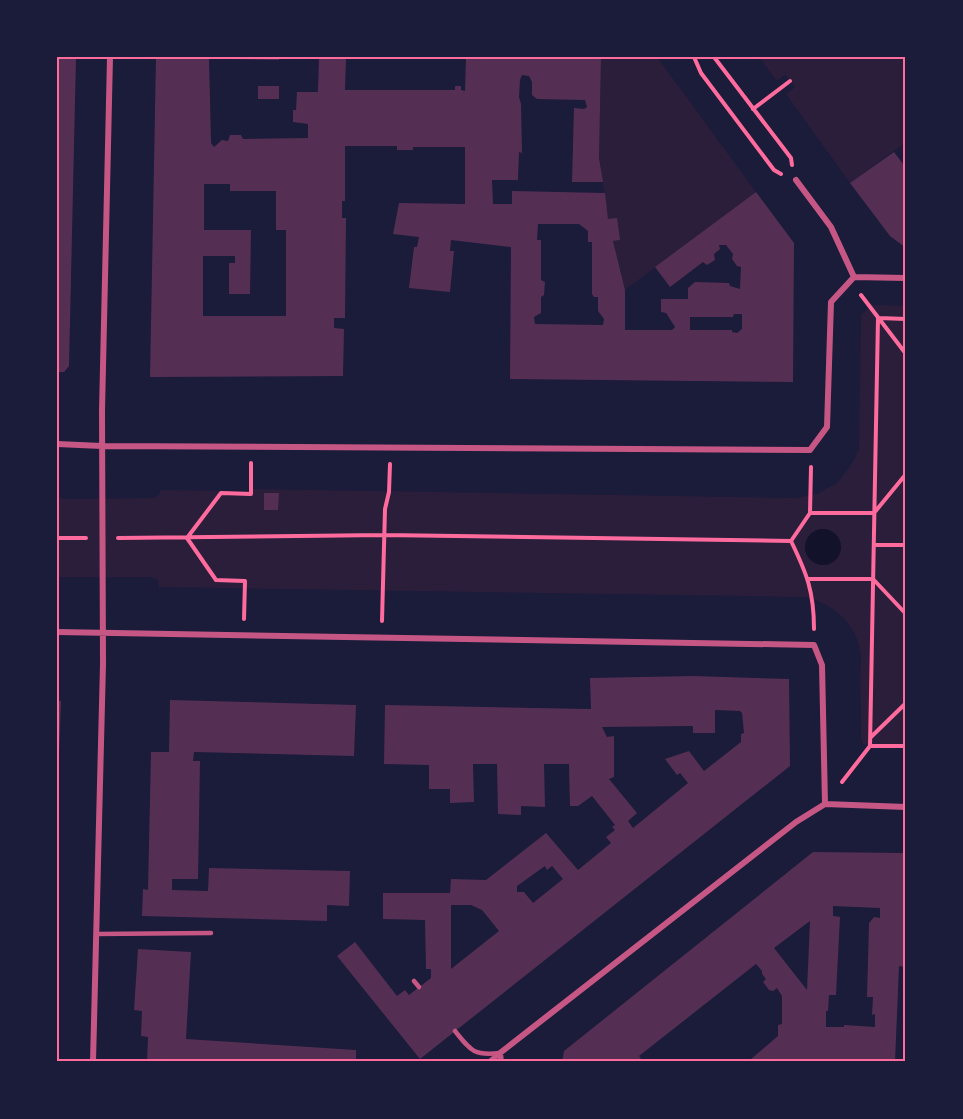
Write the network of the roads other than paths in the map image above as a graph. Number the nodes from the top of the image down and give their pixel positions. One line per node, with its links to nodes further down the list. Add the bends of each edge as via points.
1 (110, 57): 6 (street)
2 (796, 180): 3 (street, via 831,227)
3 (854, 277): 4 (street); 6 (street, via 831,302 828,427 810,450)
4 (906, 278)
5 (57, 444): 6 (street)
6 (102, 446): 8 (street)
7 (57, 632): 8 (street)
8 (103, 633): 9 (street, via 814,645 822,664); 12 (street)
9 (825, 804): 10 (street); 16 (street, via 796,822)
10 (906, 807)
11 (212, 933): 12 (lane)
12 (96, 934): 17 (street)
13 (414, 981): 14 (lane)
14 (419, 987)
15 (455, 1031): 16 (lane, via 481,1055)
16 (500, 1053): 18 (street); 19 (street)
17 (93, 1062)
18 (489, 1062)
19 (501, 1062)

